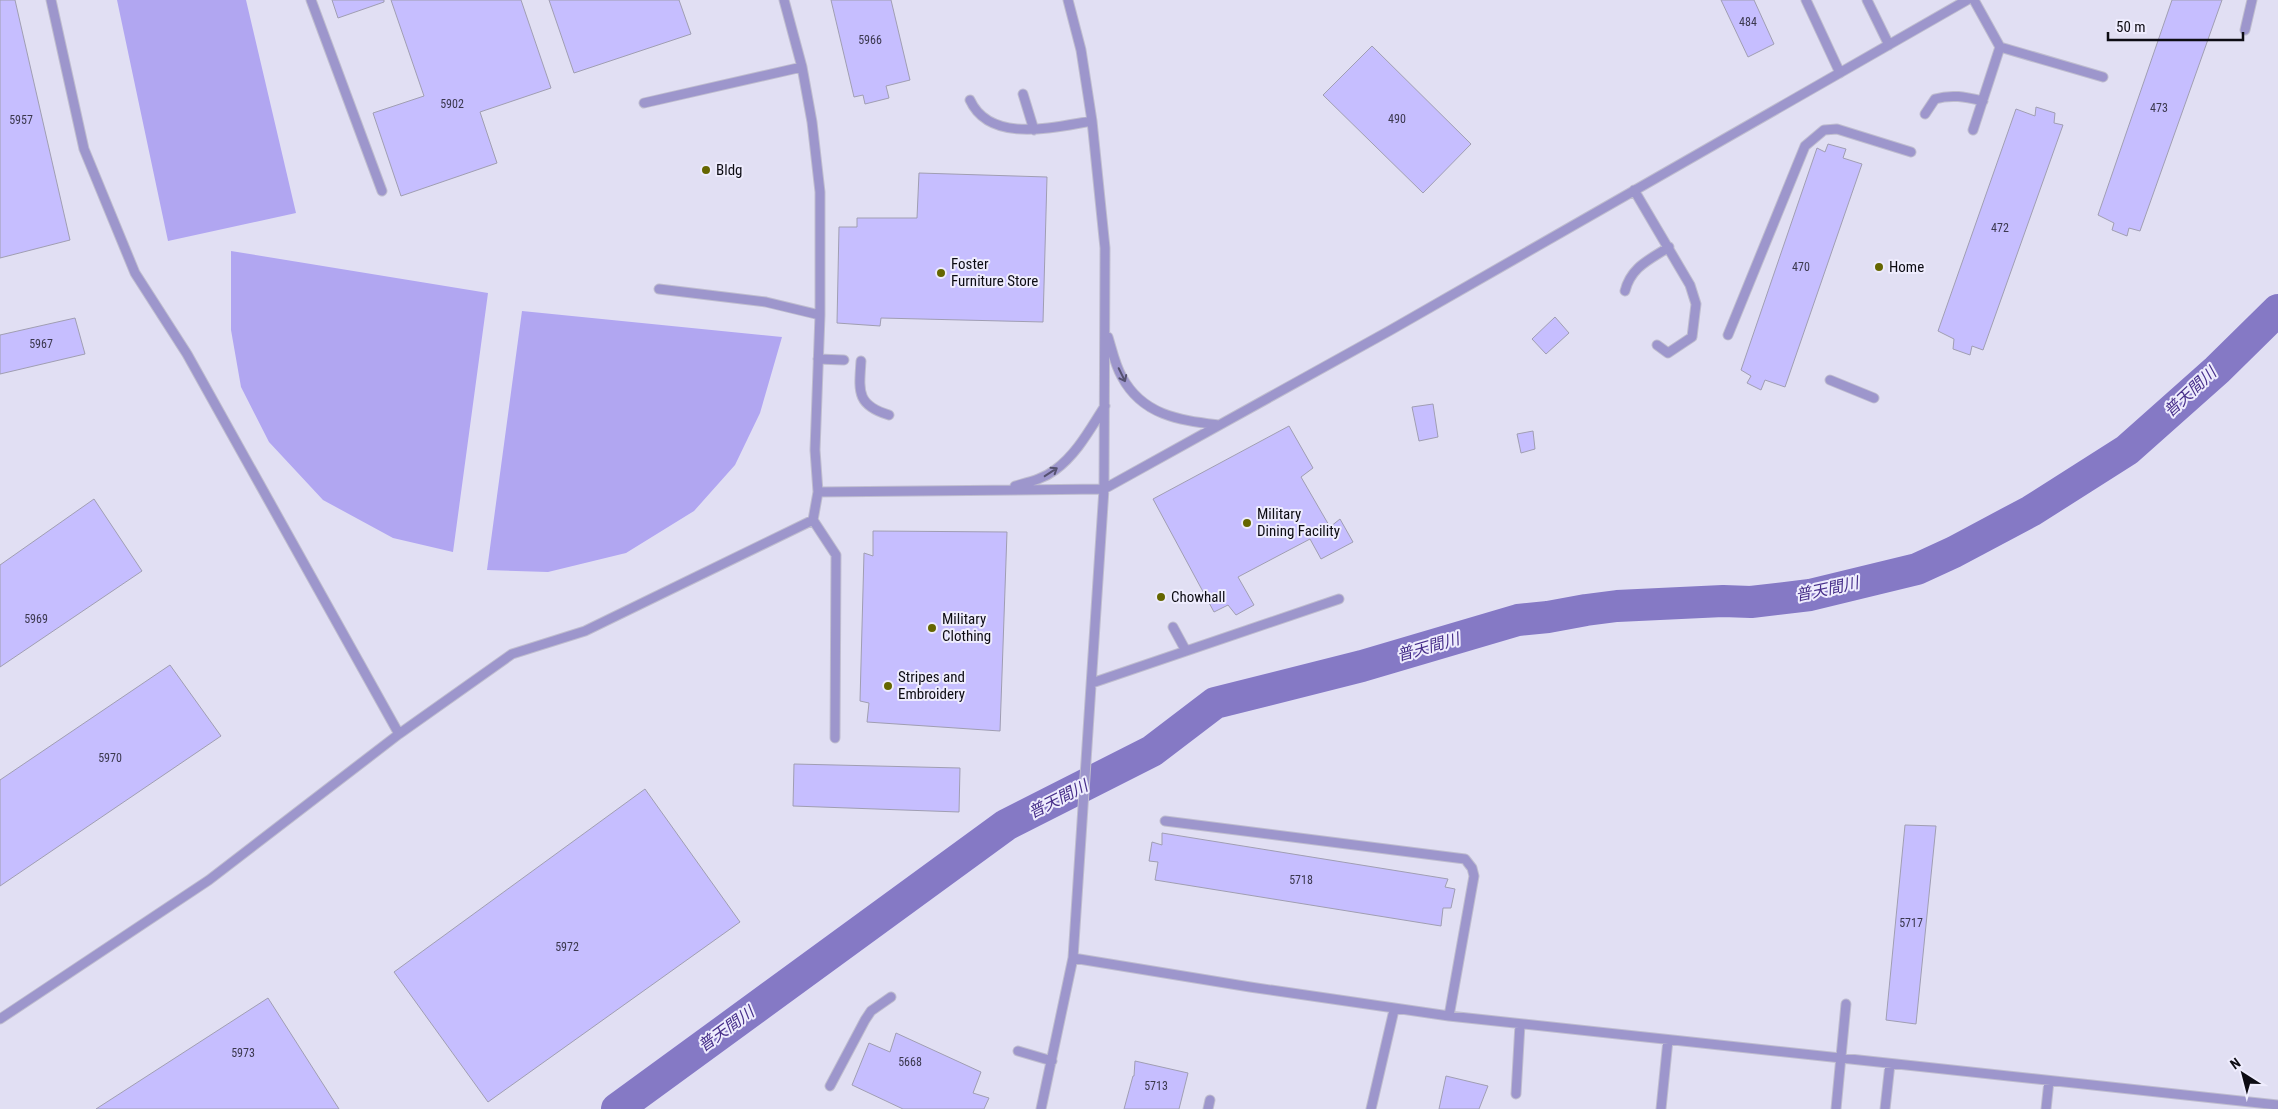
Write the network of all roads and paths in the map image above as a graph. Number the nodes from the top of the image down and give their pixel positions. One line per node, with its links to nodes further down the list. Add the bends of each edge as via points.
1 (51, 0): 50 (lane, via 84,148 135,273 187,354)
2 (311, 0): 26 (lane)
3 (784, 0): 13 (lane)
4 (1068, 0): 21 (lane, via 1081,50)
5 (1806, 0): 14 (lane)
6 (1867, 0): 11 (lane)
7 (1967, 0): 11 (lane)
8 (1974, 0): 12 (lane)
9 (2252, 0): 10 (lane)
10 (2245, 30)
11 (1889, 45): 14 (lane)
12 (2000, 47): 15 (lane); 18 (lane)
13 (802, 67): 19 (lane); 30 (lane, via 820,192)
14 (1840, 73): 25 (lane)
15 (2103, 78)
16 (1023, 94): 22 (lane)
17 (970, 100): 22 (lane, via 975,111 993,124)
18 (1983, 102): 20 (lane, via 1946,96 1935,99); 23 (lane)
19 (644, 103)
20 (1925, 114)
21 (1092, 121): 22 (lane); 31 (lane, via 1105,248)
22 (1034, 130)
23 (1973, 130)
24 (1911, 152): 32 (lane, via 1837,129 1824,130 1804,146)
25 (1634, 190): 27 (lane); 41 (lane)
26 (382, 191)
27 (1669, 247): 29 (lane, via 1635,269); 33 (lane, via 1690,285 1696,304 1695,321 1692,337 1679,347 1668,353)
28 (659, 289): 30 (lane, via 766,302)
29 (1625, 291)
30 (820, 315): 34 (lane)
31 (1105, 329): 39 (lane); 41 (lane, one-way to 41, via 1122,378 1139,400 1157,412 1179,420)
32 (1728, 335)
33 (1657, 345)
34 (818, 359): 35 (lane); 44 (lane, via 815,450)
35 (844, 360)
36 (861, 361): 40 (lane, via 859,391 865,402 876,411)
37 (1830, 380): 38 (lane)
38 (1874, 398)
39 (1105, 406): 42 (lane, one-way to 39, via 1039,479 1055,470 1080,444); 43 (lane)
40 (889, 415)
41 (1220, 425): 43 (lane)
42 (1006, 489): 43 (lane); 44 (lane)
43 (1104, 489): 49 (lane)
44 (818, 492): 45 (lane)
45 (813, 520): 50 (lane, via 585,631 512,654); 51 (lane, via 836,555)
46 (1339, 599): 48 (lane)
47 (1173, 627): 48 (lane)
48 (1186, 651): 49 (lane)
49 (1092, 683): 53 (lane)
50 (399, 734): 58 (lane, via 209,880)
51 (835, 738)
52 (1165, 821): 57 (lane, via 1465,859 1474,876)
53 (1073, 958): 56 (lane); 63 (lane)
54 (891, 997): 66 (lane, via 868,1015)
55 (1846, 1004): 62 (lane)
56 (1394, 1010): 57 (lane); 71 (lane)
57 (1449, 1016): 59 (lane)
58 (0, 1019)
59 (1520, 1024): 60 (lane); 67 (lane)
60 (1668, 1040): 62 (lane); 72 (lane)
61 (1018, 1051): 63 (lane)
62 (1842, 1059): 64 (lane); 73 (lane)
63 (1052, 1061): 70 (lane)
64 (1890, 1064): 65 (lane); 74 (lane)
65 (2049, 1081): 69 (lane); 75 (lane)
66 (830, 1086)
67 (1516, 1094)
68 (2278, 1105): 69 (lane)
69 (2259, 1106)
70 (1041, 1109)
71 (1371, 1109)
72 (1661, 1109)
73 (1836, 1109)
74 (1885, 1109)
75 (2046, 1109)

